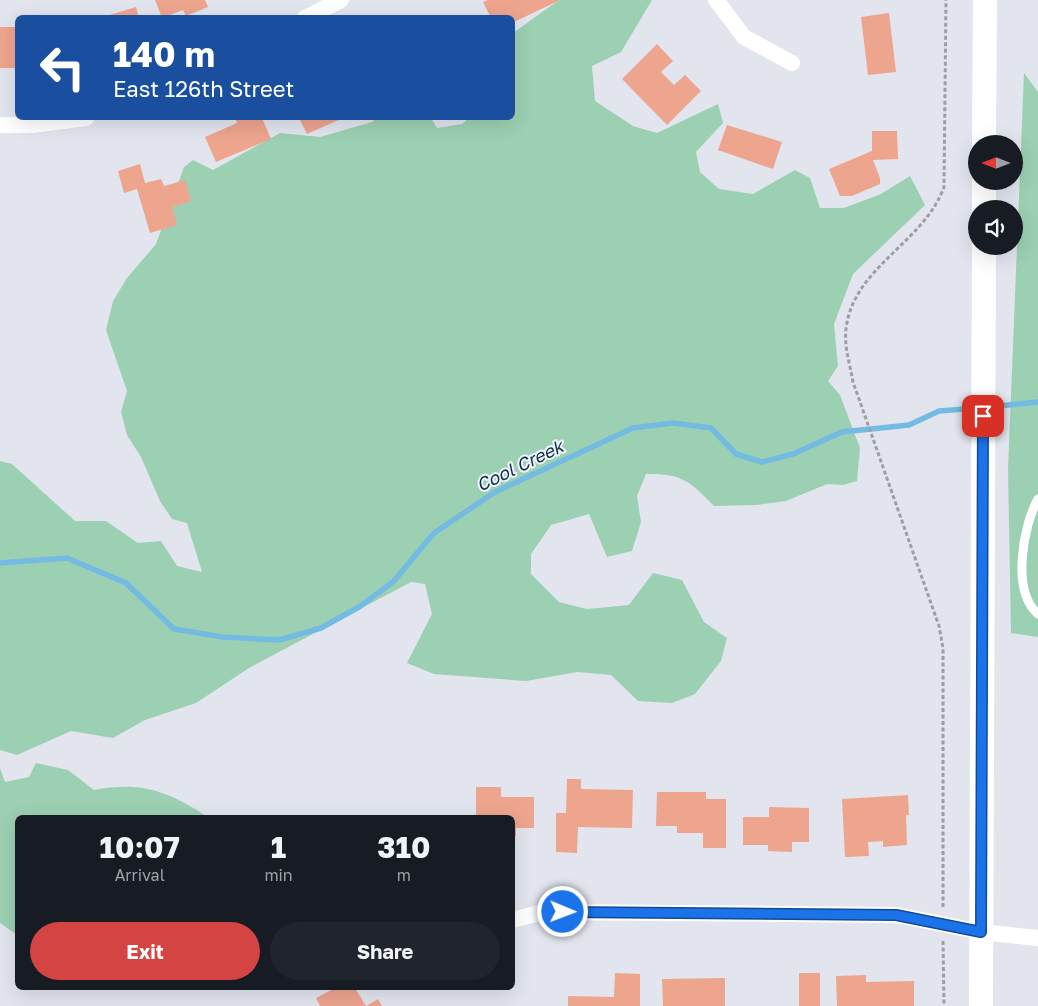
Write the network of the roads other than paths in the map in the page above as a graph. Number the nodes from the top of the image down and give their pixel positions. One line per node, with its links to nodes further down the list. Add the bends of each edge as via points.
1 (341, 0): 4 (street)
2 (716, 0): 5 (street, via 744,37)
3 (985, 0): 8 (street)
4 (311, 15)
5 (792, 63)
6 (71, 120): 7 (street)
7 (0, 125)
8 (984, 135)
9 (984, 255): 13 (street)
10 (1038, 499): 11 (lane, via 1024,543 1021,568 1025,596)
11 (1038, 614)
12 (515, 919): 13 (street, via 543,912 896,915)
13 (981, 932): 14 (street); 15 (street)
14 (1038, 938)
15 (981, 1006)

